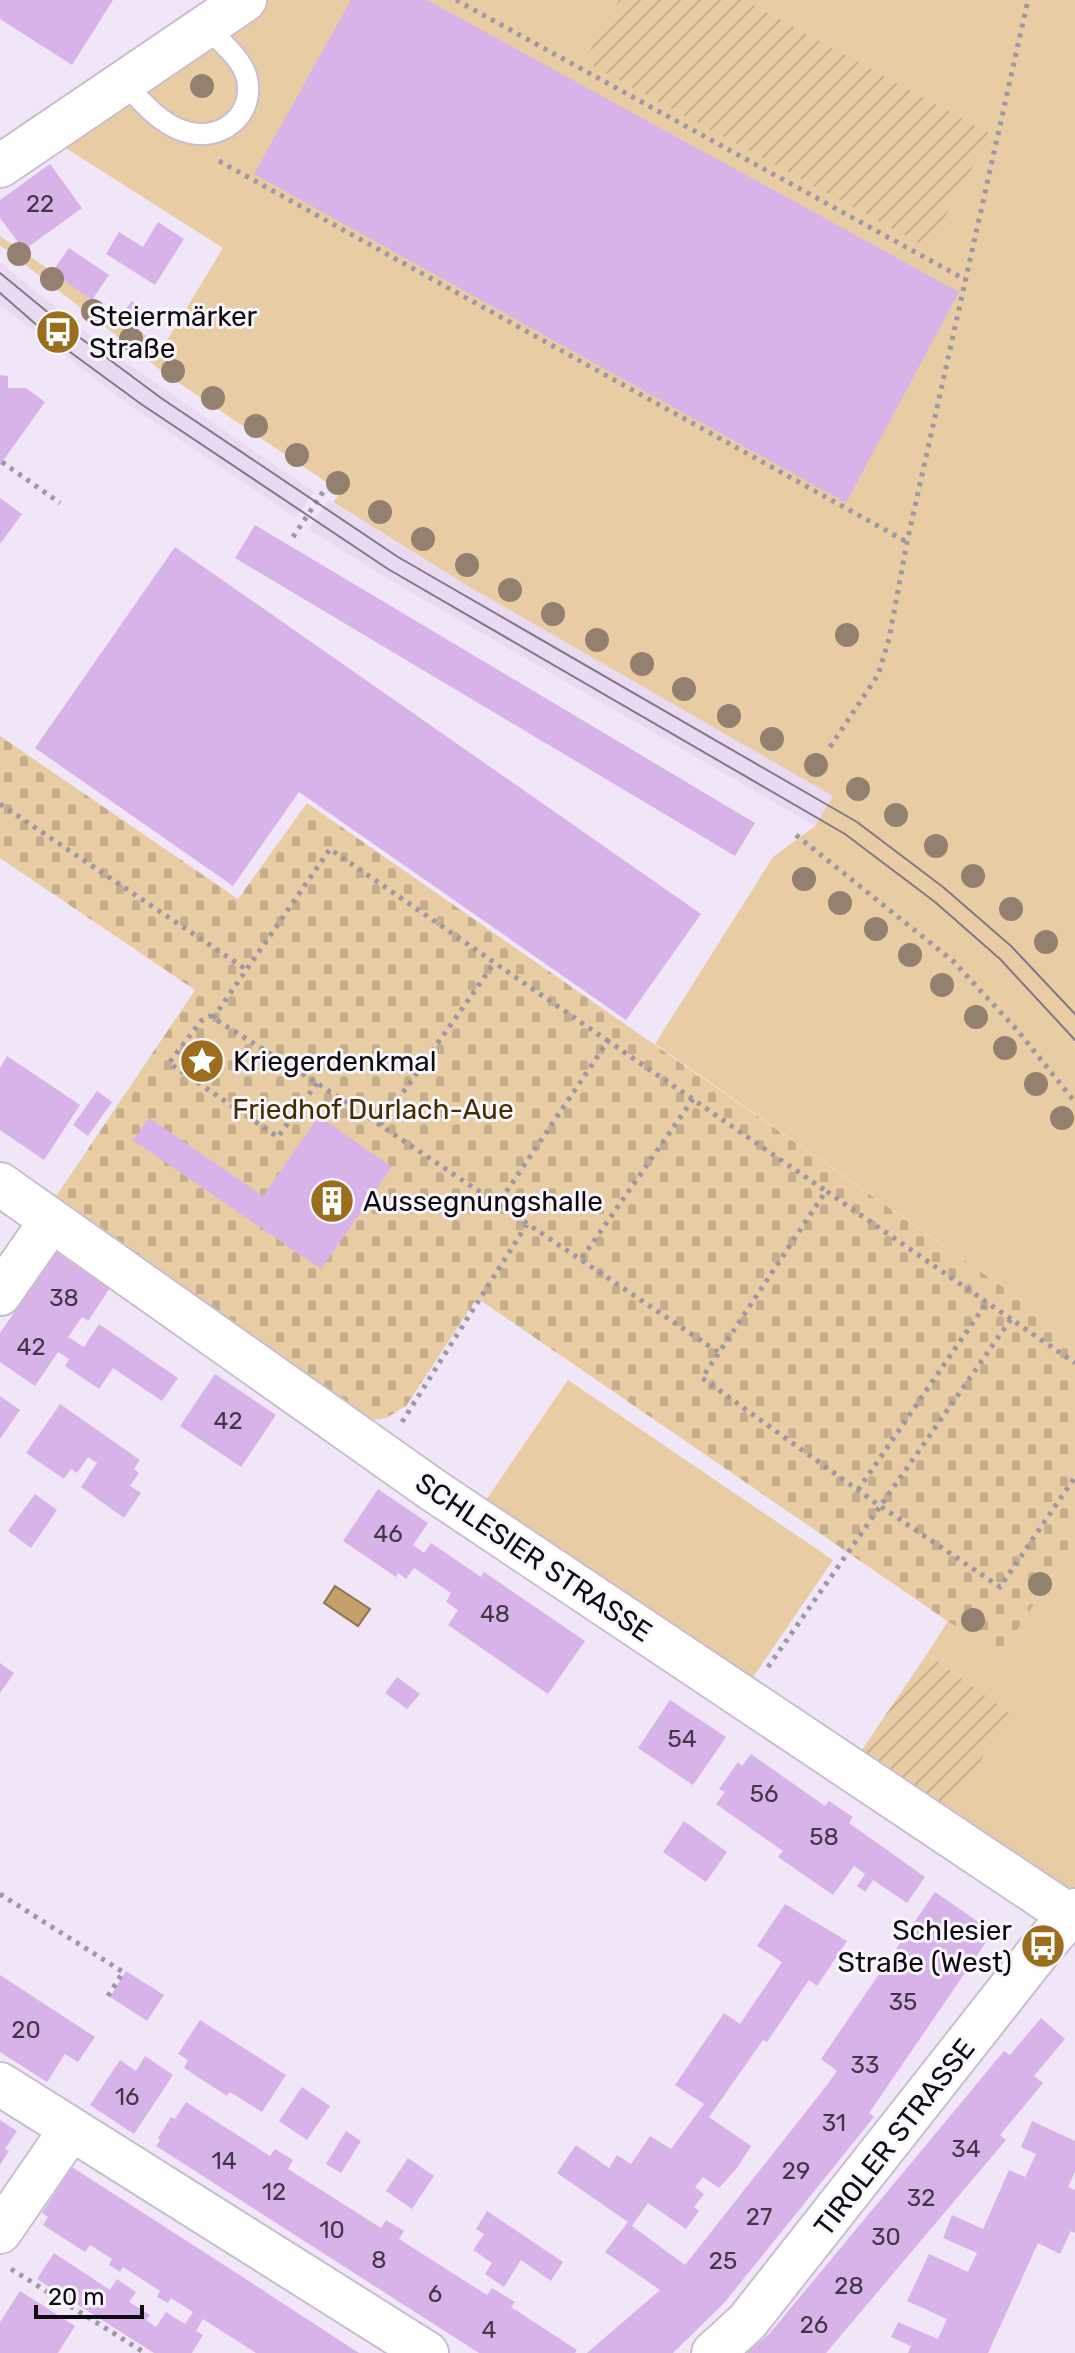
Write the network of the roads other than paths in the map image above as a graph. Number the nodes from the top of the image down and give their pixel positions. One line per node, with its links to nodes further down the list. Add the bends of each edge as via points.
1 (245, 0): 2 (street)
2 (205, 26): 3 (street); 3 (lane, via 247,77 247,102 235,124 213,135 186,132 161,118)
3 (124, 83): 4 (street)
4 (0, 166)
5 (0, 1184): 6 (street, SCHLESIER STRASSE)
6 (51, 1221): 7 (street); 8 (street, SCHLESIER STRASSE, via 382,1454)
7 (0, 1294)
8 (1072, 1912): 13 (street, TIROLER STRASSE, via 747,2322)
9 (0, 2084): 10 (street)
10 (71, 2129): 11 (street); 12 (street)
11 (0, 2232)
12 (427, 2353)
13 (713, 2353)

